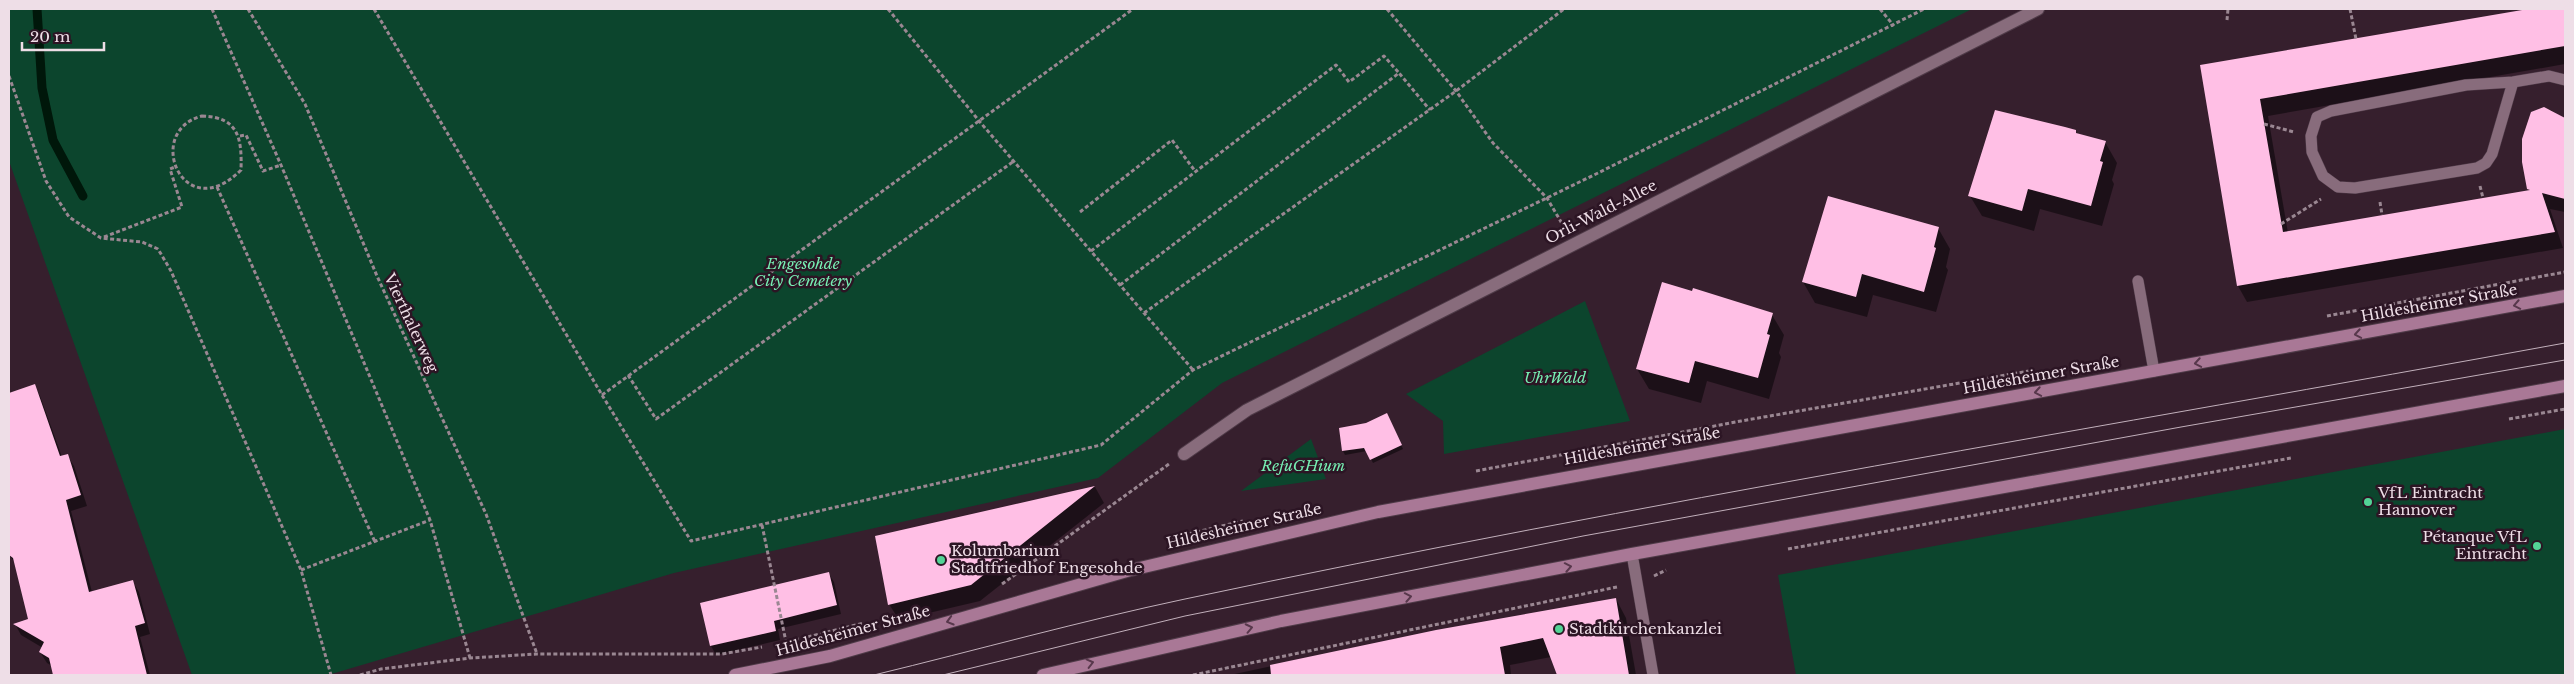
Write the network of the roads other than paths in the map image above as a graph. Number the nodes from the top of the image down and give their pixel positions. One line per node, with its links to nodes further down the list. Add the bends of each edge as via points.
1 (2038, 9): 8 (street, Orli-Wald-Allee, via 1247,410)
2 (2565, 80): 3 (lane, via 2549,76)
3 (2513, 82): 3 (lane, via 2492,154 2486,163 2468,170 2355,188 2338,187 2322,176 2312,152 2311,136 2317,117 2331,111 2466,85)
4 (2138, 281): 6 (lane)
5 (2565, 296): 6 (main road, Hildesheimer Straße, one-way to 6)
6 (2154, 371): 10 (main road, Hildesheimer Straße, one-way to 10, via 1378,512 1127,571 821,658)
7 (2565, 386): 9 (main road)
8 (1184, 454)
9 (1632, 554): 11 (main road, one-way to 9, via 1281,621); 12 (lane)
10 (735, 675)
11 (1043, 675)
12 (1653, 675)

